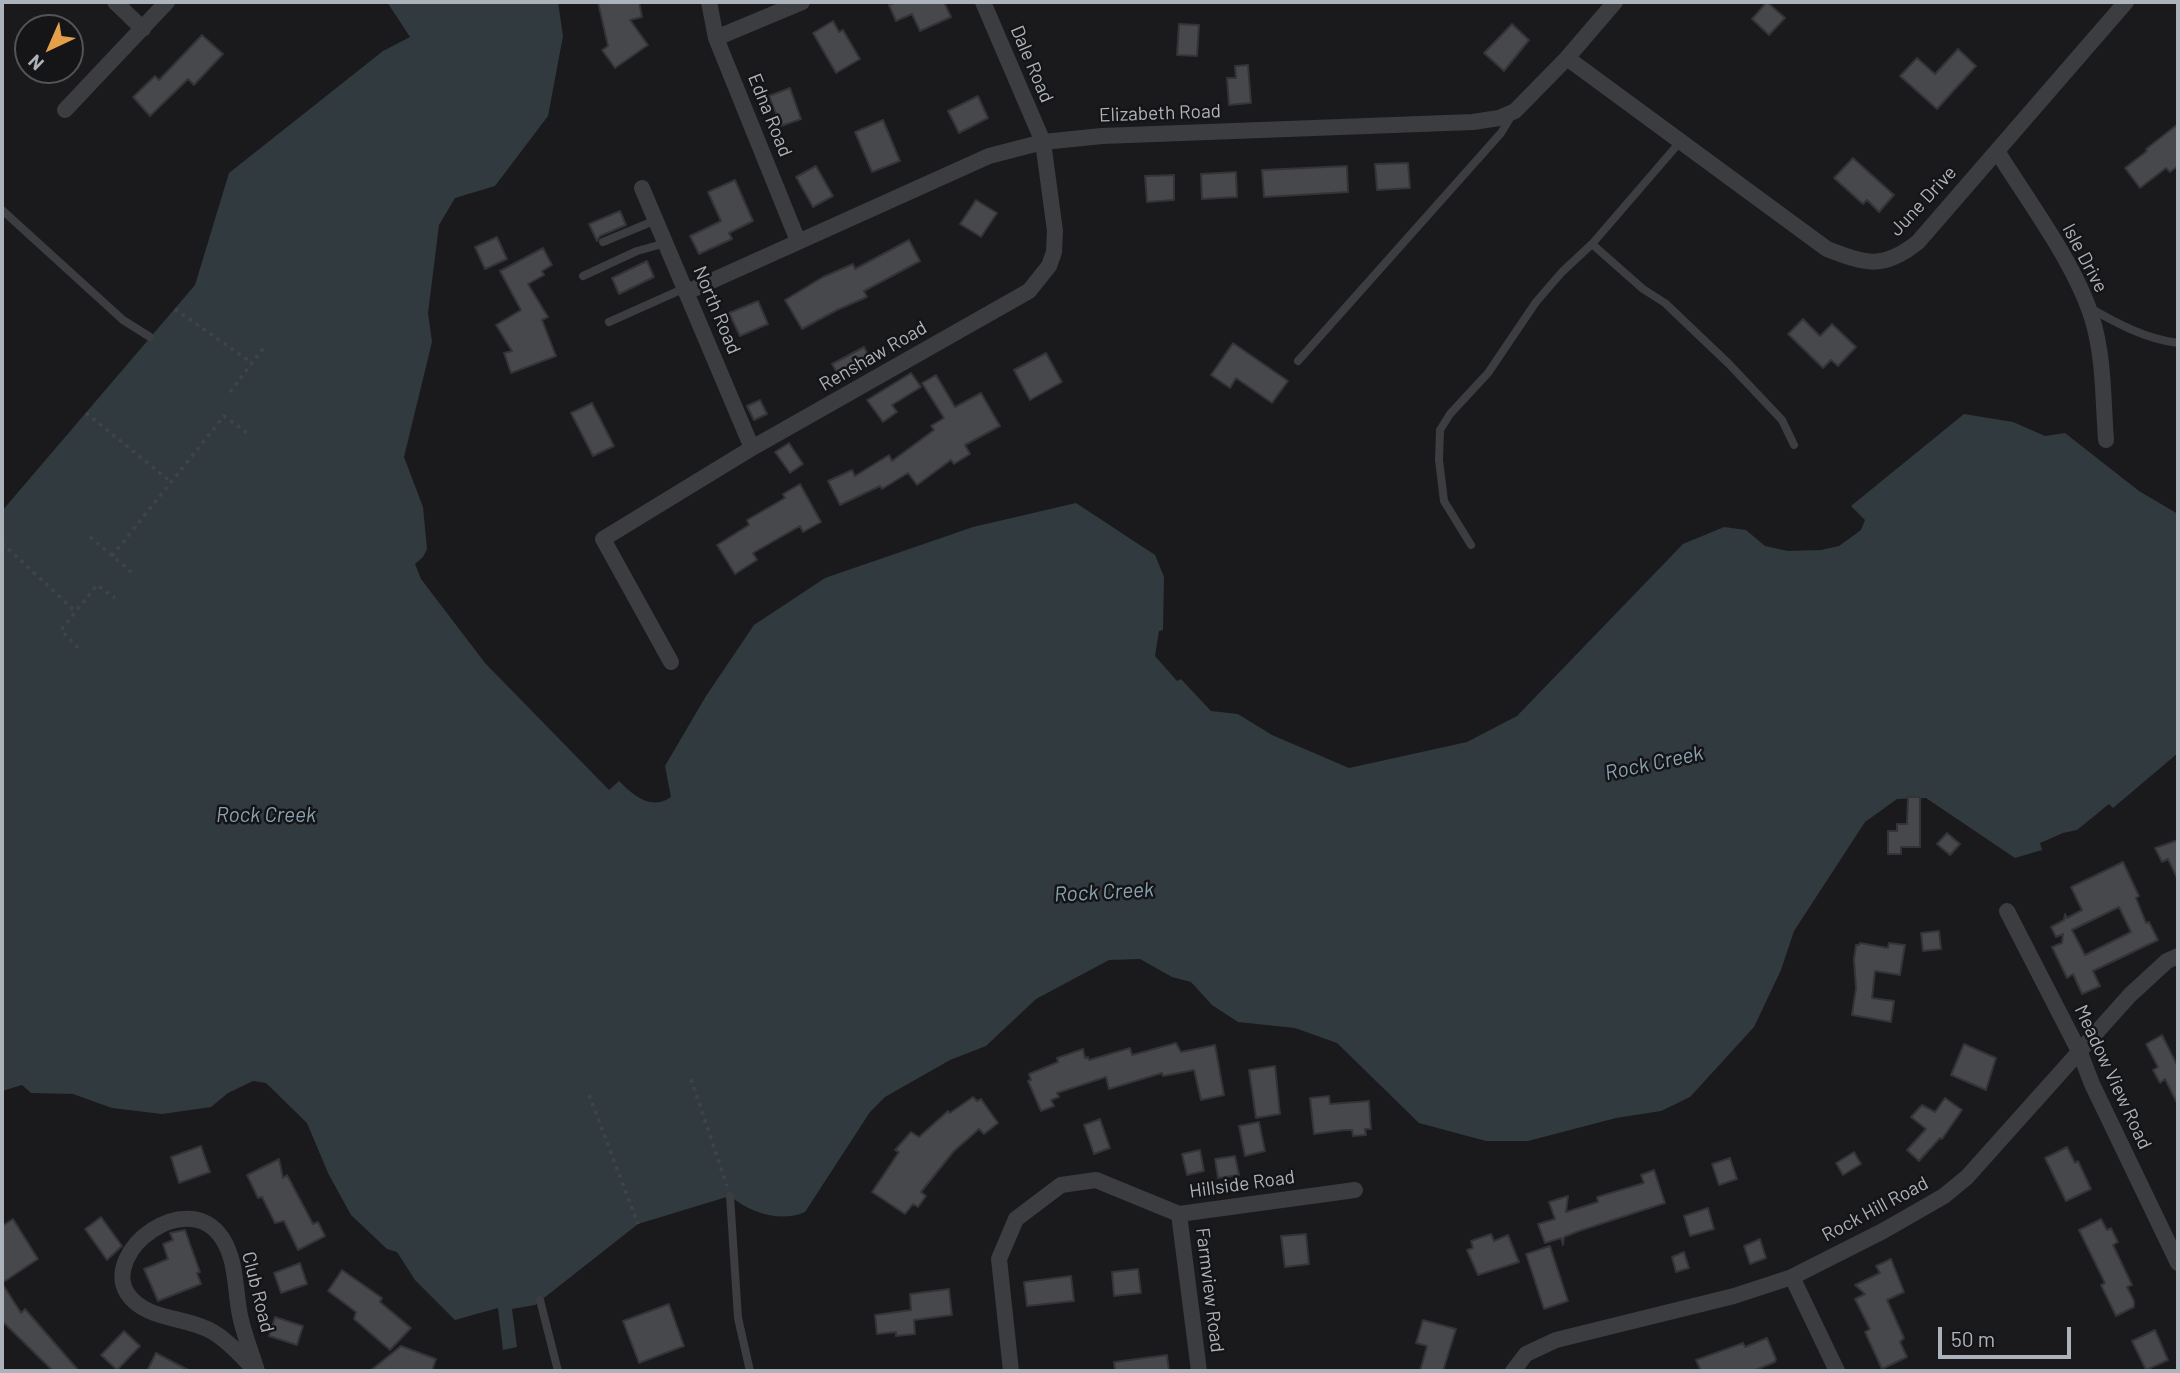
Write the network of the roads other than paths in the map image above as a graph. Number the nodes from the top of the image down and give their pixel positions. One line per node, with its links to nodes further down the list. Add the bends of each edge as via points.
1 (115, 2): 8 (street)
2 (167, 2): 8 (street)
3 (709, 2): 9 (street, Edna Road)
4 (802, 2): 9 (street)
5 (983, 2): 13 (street, Dale Road)
6 (1615, 2): 10 (street, Elizabeth Road)
7 (2126, 2): 15 (street, June Drive)
8 (143, 29): 11 (street)
9 (716, 38): 19 (street, Edna Road)
10 (1567, 58): 12 (street, Elizabeth Road); 14 (street, June Drive)
11 (65, 110)
12 (1515, 111): 13 (street, Elizabeth Road, via 1474,122 1102,135); 29 (lane, via 1501,133)
13 (1043, 142): 19 (street, Elizabeth Road, via 989,156); 32 (street, Renshaw Road, via 1054,252 1029,291)
14 (1680, 142): 15 (street, June Drive, via 1827,249 1863,261 1884,262 1918,242); 22 (lane)
15 (1997, 151): 25 (street, Isle Drive, via 2077,279)
16 (642, 188): 18 (street, North Road)
17 (2, 210): 27 (lane, via 123,320)
18 (656, 220): 20 (lane); 21 (street, North Road)
19 (798, 241): 24 (street, Elizabeth Road)
20 (603, 242)
21 (666, 243): 23 (lane); 24 (street, North Road)
22 (1592, 244): 31 (lane, via 1665,303 1729,364 1782,420); 33 (lane, via 1536,302 1488,373 1440,430 1444,501)
23 (583, 276)
24 (686, 290): 26 (lane); 32 (street, North Road)
25 (2088, 307): 28 (lane, via 2126,328); 30 (street, Isle Drive, via 2098,341)
26 (609, 322)
27 (150, 337)
28 (2178, 343)
29 (1298, 361)
30 (2106, 440)
31 (1794, 445)
32 (752, 448): 34 (street, Renshaw Road, via 603,539)
33 (1471, 545)
34 (671, 662)
35 (2007, 911): 37 (street, Meadow View Road)
36 (2178, 956): 37 (street, Rock Hill Road, via 2130,995)
37 (2080, 1052): 41 (street, Meadow View Road); 42 (street, Rock Hill Road, via 1967,1177 1944,1196)
38 (1355, 1189): 40 (street, Hillside Road)
39 (730, 1196): 46 (lane, via 737,1318)
40 (1179, 1214): 47 (street, Hillside Road, via 1096,1180 1061,1185 1016,1219 999,1259); 48 (street, Farmview Road)
41 (2178, 1263)
42 (1792, 1277): 49 (street, Rock Hill Road, via 1556,1340 1526,1354); 50 (street)
43 (540, 1300): 45 (lane)
44 (256, 1371): 44 (street, Club Road, via 239,1312 235,1273 222,1238 206,1222 186,1217 148,1232 121,1270 127,1293 138,1306 211,1330)
45 (558, 1371)
46 (750, 1371)
47 (1011, 1371)
48 (1199, 1371)
49 (1513, 1371)
50 (1837, 1371)

